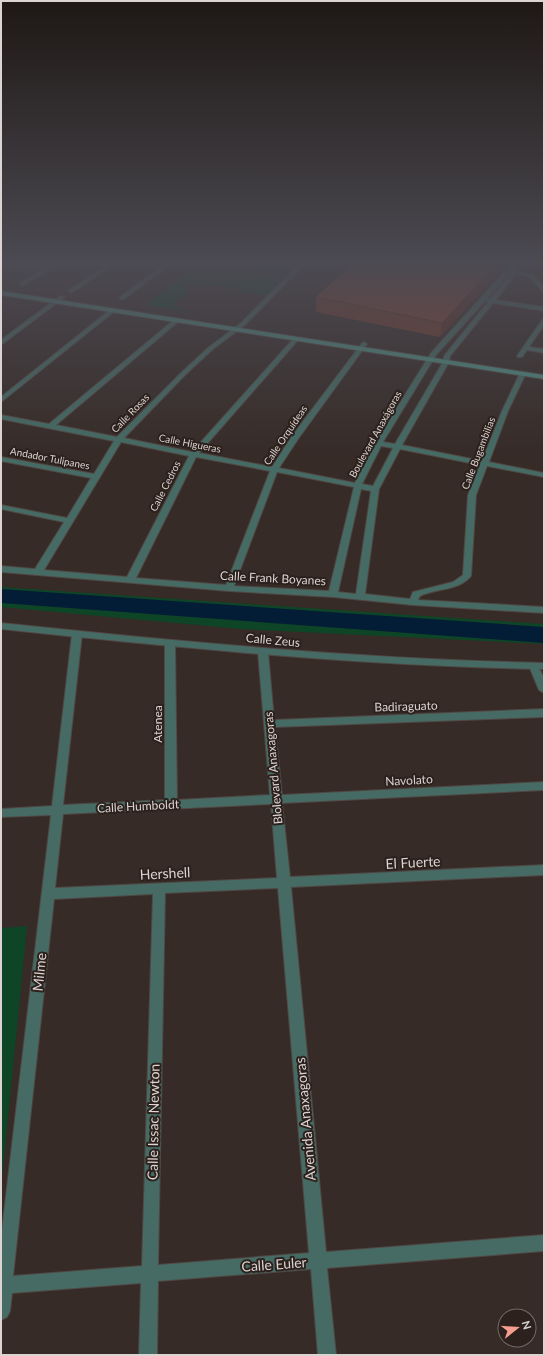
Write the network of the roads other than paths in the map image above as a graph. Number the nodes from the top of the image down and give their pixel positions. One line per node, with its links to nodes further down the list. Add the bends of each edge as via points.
1 (23, 326): 12 (street)
2 (93, 326): 22 (street)
3 (170, 326): 24 (street)
4 (217, 326): 10 (main road)
5 (239, 326): 10 (street, Calle Rosas)
6 (256, 326): 13 (main road)
7 (458, 326): 16 (street, Boulevard Anaxágoras)
8 (473, 326): 18 (street)
9 (541, 326): 14 (street)
10 (235, 329): 11 (main road); 25 (street, Calle Rosas, via 184,373)
11 (296, 339): 13 (main road); 28 (street, Calle Cedros)
12 (1, 343)
13 (362, 346): 16 (main road); 31 (street, Calle Orquídeas)
14 (524, 348): 15 (street); 17 (street)
15 (544, 351)
16 (431, 356): 18 (main road); 26 (street, Boulevard Anaxágoras)
17 (520, 356)
18 (446, 359): 19 (main road); 20 (main road); 27 (street)
19 (544, 370)
20 (523, 374): 21 (main road); 30 (street, Calle Bugambilias)
21 (544, 377)
22 (1, 400)
23 (1, 417): 24 (street, Calle Higueras)
24 (50, 427): 25 (street, Calle Higueras)
25 (120, 439): 28 (street, Calle Higueras); 33 (street, Calle Rosas)
26 (379, 443): 27 (street); 34 (street, Boulevard Anaxágoras)
27 (397, 446): 30 (street); 35 (street)
28 (194, 454): 31 (street, Calle Higueras); 40 (street, Calle Cedros)
29 (1, 459): 33 (street, Andador Tulipanes)
30 (484, 464): 32 (street); 44 (street, Calle Bugambilias, via 472,495 467,576 462,582 453,585 423,590 416,594)
31 (274, 470): 34 (street, Calle Higueras); 41 (street, Calle Orquídeas)
32 (544, 475)
33 (96, 478): 37 (street, Calle Rosas)
34 (358, 485): 35 (street, Calle Higueras); 42 (street, Boulevard Anaxágoras)
35 (375, 489): 43 (street)
36 (1, 507): 37 (street)
37 (69, 521): 39 (street, Calle Rosas)
38 (1, 569): 39 (street, Calle Frank Boyanes)
39 (38, 572): 40 (street, Calle Frank Boyanes)
40 (130, 580): 41 (street, Calle Frank Boyanes)
41 (229, 588): 42 (street, Calle Frank Boyanes)
42 (332, 594): 43 (street, Calle Frank Boyanes)
43 (360, 596): 44 (street, Calle Frank Boyanes)
44 (413, 602): 45 (street, Calle Frank Boyanes)
45 (544, 610)
46 (1, 626): 47 (street, Calle Zeus)
47 (77, 634): 48 (street, Calle Zeus); 57 (street, Milme)
48 (170, 643): 49 (street, Calle Zeus); 56 (street, Atenea)
49 (263, 652): 50 (street, Calle Zeus, via 374,660); 53 (street, Blolevard Anaxagoras)
50 (539, 666): 51 (street)
51 (544, 690)
52 (544, 713): 53 (street, Badiraguato)
53 (269, 724): 55 (street, Blolevard Anaxagoras)
54 (544, 786): 55 (street, Navolato)
55 (276, 799): 56 (street, Calle Humboldt); 60 (street, Blolevard Anaxagoras)
56 (171, 804): 57 (street, Calle Humboldt)
57 (57, 810): 58 (street, Calle Humboldt); 62 (street, Milme)
58 (1, 813)
59 (544, 870): 60 (street, El Fuerte)
60 (284, 884): 61 (street, Hershell); 64 (street, Avenida Anaxagoras)
61 (158, 889): 62 (street, Hershell); 65 (street, Calle Issac Newton)
62 (48, 894): 66 (street, Milme)
63 (544, 1243): 64 (street, Calle Euler)
64 (318, 1260): 65 (street, Calle Euler); 69 (street, Avenida Anaxagoras)
65 (150, 1273): 66 (street, Calle Euler); 68 (street, Calle Issac Newton)
66 (4, 1285): 67 (street, Milme)
67 (1, 1311)
68 (148, 1355)
69 (327, 1355)

